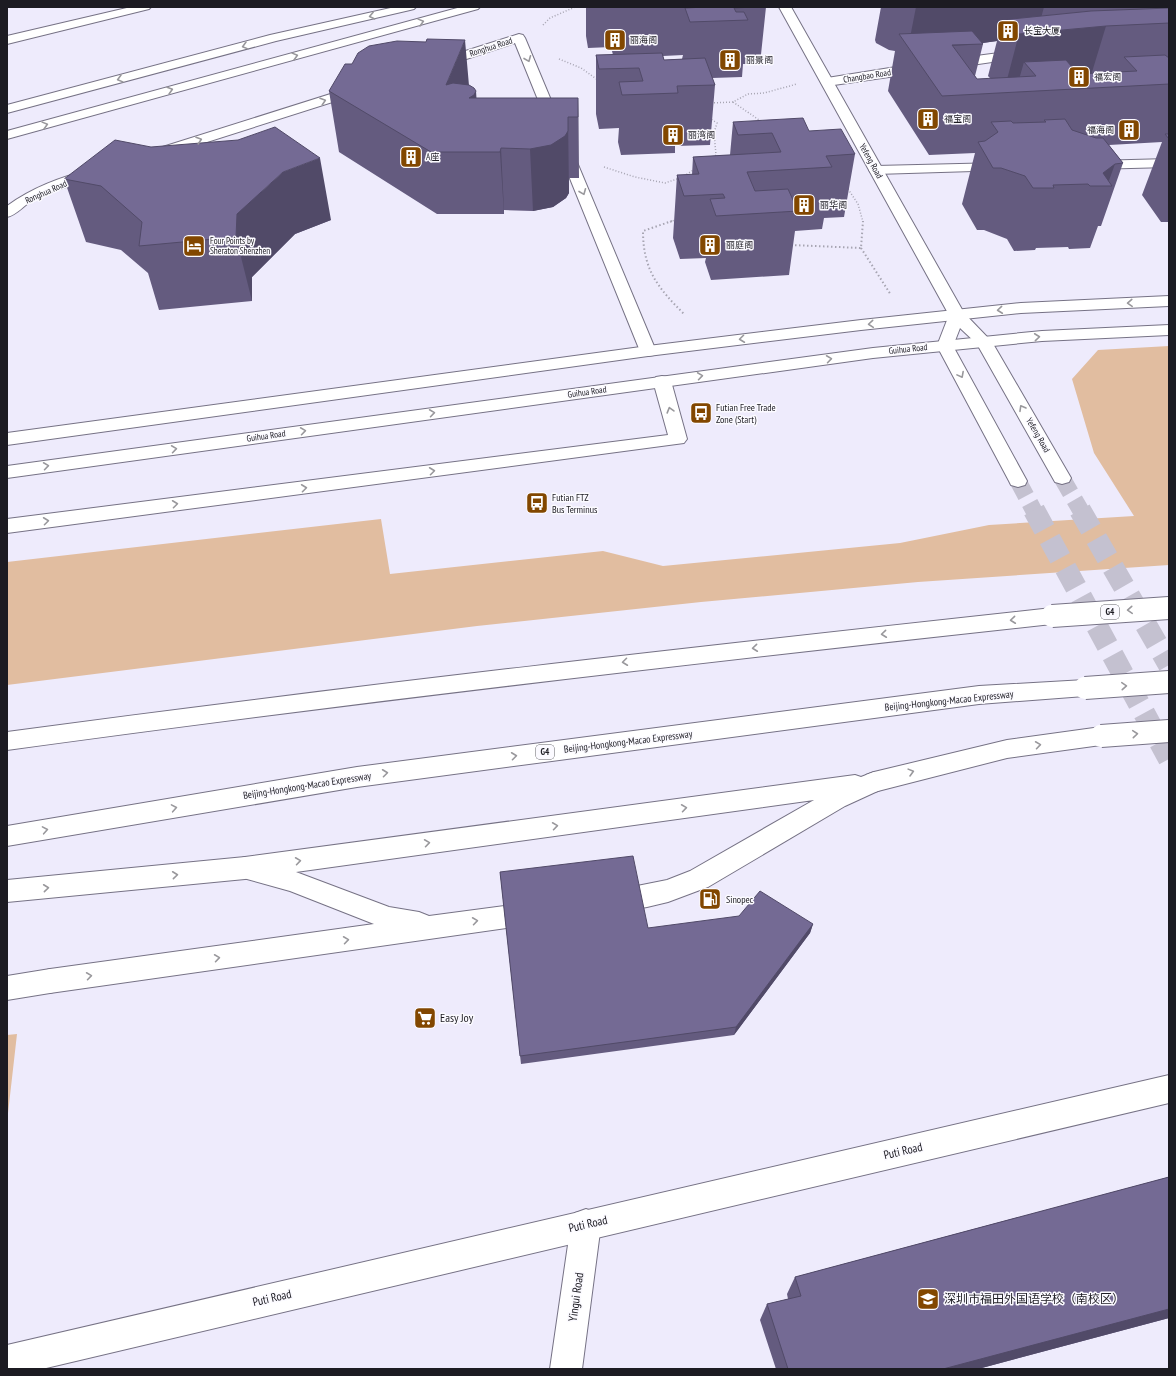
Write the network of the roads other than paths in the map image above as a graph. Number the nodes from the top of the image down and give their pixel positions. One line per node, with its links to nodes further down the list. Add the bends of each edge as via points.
1 (145, 7): 5 (main road)
2 (410, 7): 10 (main road, one-way to 10, via 274,38)
3 (474, 7): 11 (main road, one-way to 3)
4 (786, 7): 8 (main road, Yefeng Road)
5 (7, 40)
6 (1032, 53): 8 (main road, Changbao Road)
7 (428, 67): 24 (main road, Ronghua Road, one-way to 24, via 519,38)
8 (827, 82): 17 (main road, Yefeng Road)
9 (375, 84): 12 (main road, one-way to 9)
10 (7, 109)
11 (7, 134)
12 (147, 156)
13 (1169, 163): 14 (main road)
14 (1082, 165)
15 (1011, 167): 17 (main road)
16 (109, 168): 18 (main road, Ronghua Road, via 56,185 27,198)
17 (876, 170): 20 (main road, Yefeng Road)
18 (7, 213)
19 (1169, 301): 20 (main road, one-way to 20, via 1021,308)
20 (957, 315): 22 (main road, Yefeng Road); 23 (main road); 24 (main road, one-way to 24)
21 (1169, 330): 22 (main road, Guihua Road, one-way to 21, via 1042,336)
22 (984, 342): 23 (main road, Guihua Road); 28 (main road, Yefeng Road, one-way to 22)
23 (945, 346): 25 (main road, Guihua Road, one-way to 23, via 873,352); 29 (main road, one-way to 29)
24 (648, 351): 26 (main road)
25 (662, 381): 27 (main road, Guihua Road, one-way to 25); 30 (main road, one-way to 25, via 678,439)
26 (7, 439)
27 (7, 472)
28 (1062, 478)
29 (1018, 481)
30 (7, 526)
31 (1169, 608): 34 (main road, G4, one-way to 34, bridge, via 1052,616 681,656)
32 (1169, 682): 36 (main road, Beijing-Hongkong-Macao Expressway / G4, one-way to 32, bridge, via 364,776 979,695)
33 (1169, 731): 35 (main road, one-way to 33, bridge, via 1007,749 1101,736)
34 (7, 741)
35 (874, 782): 37 (main road, one-way to 35); 39 (main road, via 837,800 699,879 647,896)
36 (7, 836)
37 (245, 868): 38 (main road, one-way to 37); 41 (main road, via 292,881 389,918)
38 (7, 891)
39 (592, 904)
40 (554, 910): 41 (main road, one-way to 40)
41 (440, 926): 42 (main road, one-way to 41)
42 (7, 988)
43 (1169, 1089): 44 (main road, Puti Road)
44 (586, 1224): 45 (main road, Puti Road); 46 (main road, Yingui Road)
45 (7, 1361)
46 (566, 1369)

